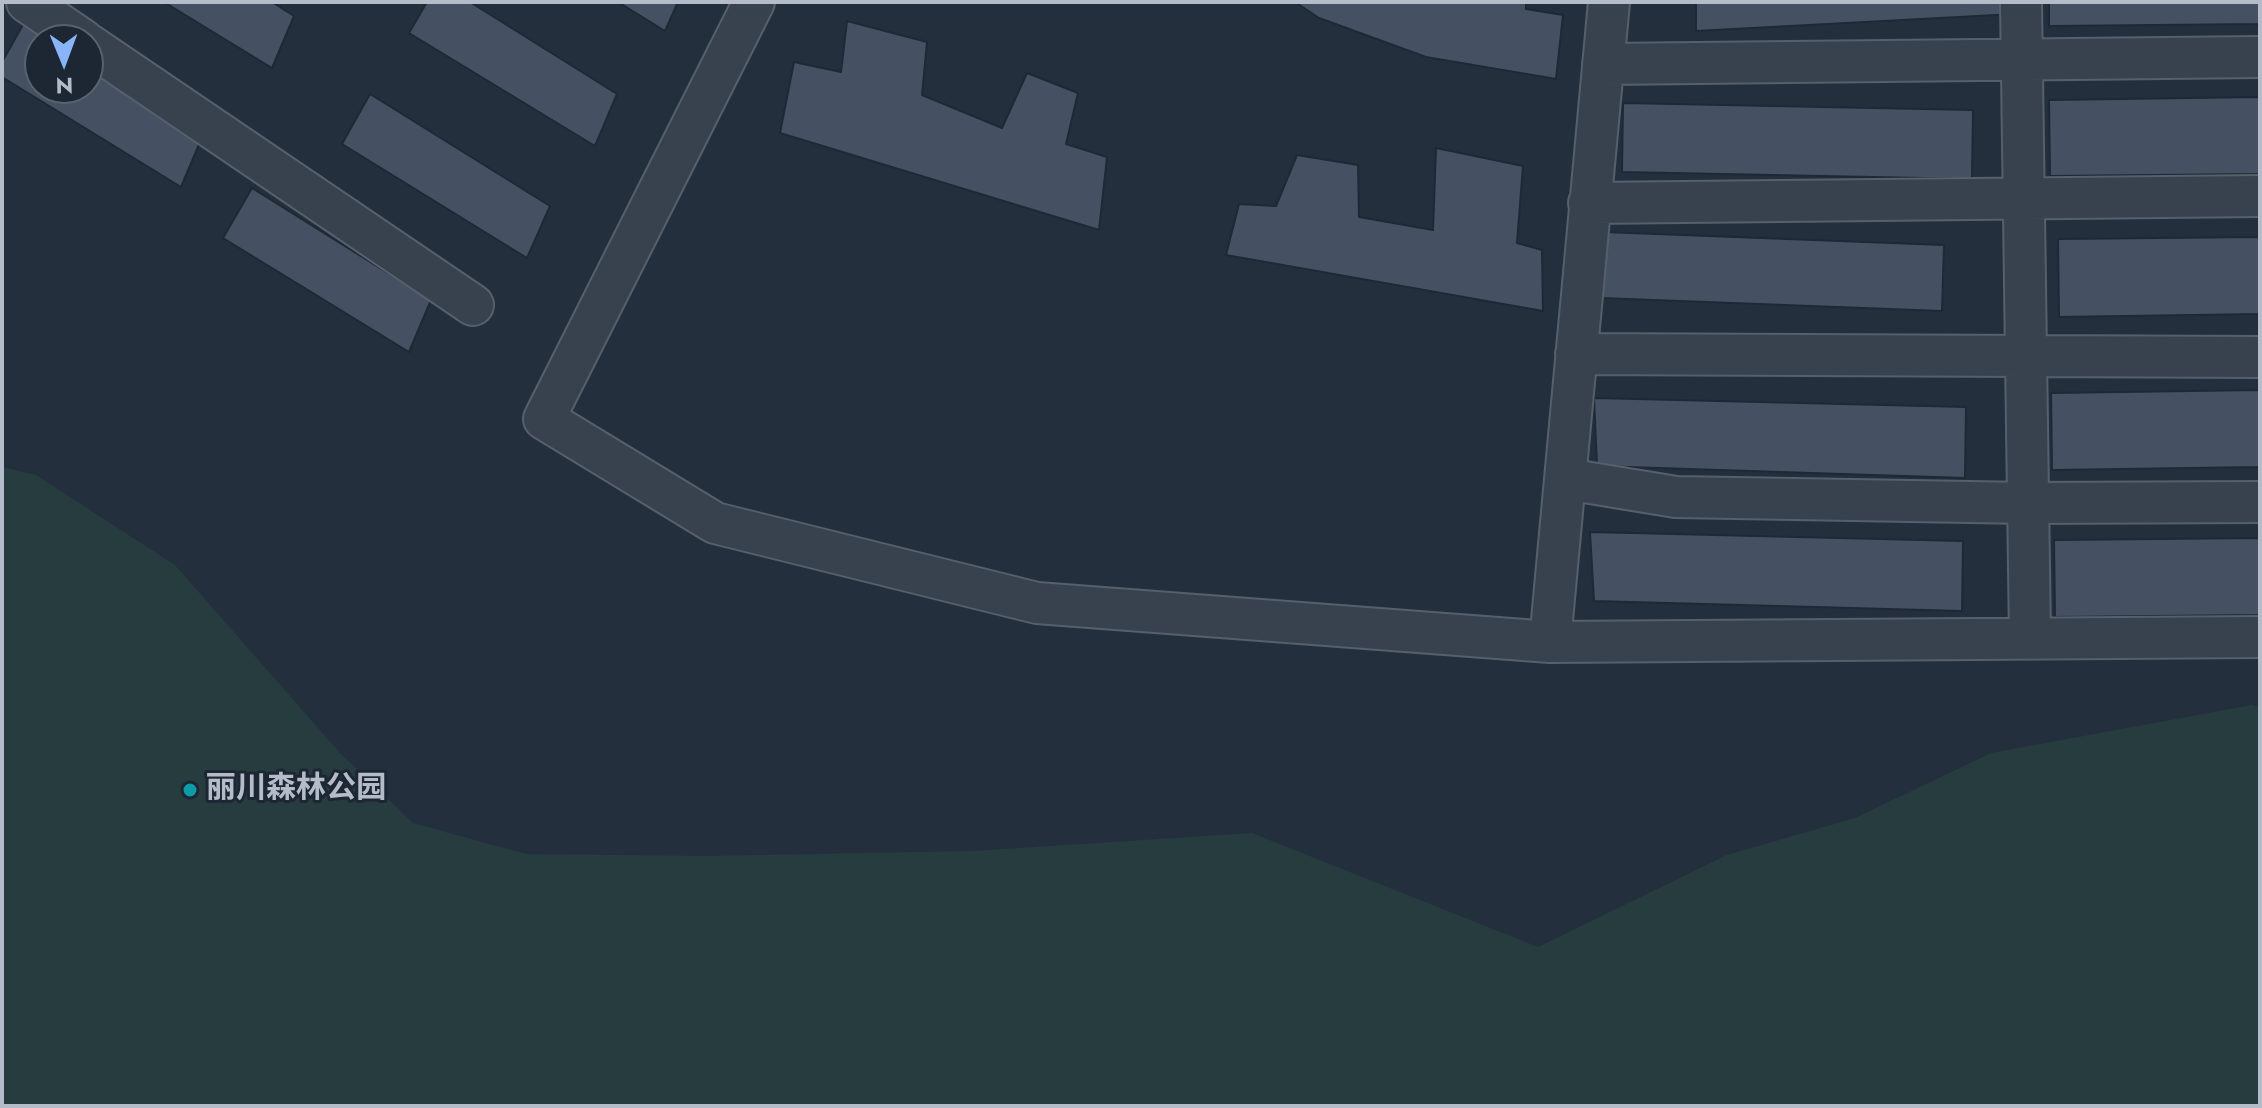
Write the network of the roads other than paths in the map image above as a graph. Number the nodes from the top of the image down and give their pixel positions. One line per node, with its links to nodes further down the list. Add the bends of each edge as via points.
1 (27, 2): 5 (street)
2 (754, 2): 22 (street, via 544,419 715,523 1037,603)
3 (1609, 2): 9 (street)
4 (2021, 2): 8 (street)
5 (59, 24)
6 (104, 55): 13 (street)
7 (2260, 57): 8 (street)
8 (2022, 61): 9 (street); 11 (street)
9 (1603, 64): 12 (street)
10 (2260, 196): 11 (street)
11 (2024, 200): 12 (street); 15 (street)
12 (1589, 203): 14 (street)
13 (473, 305)
14 (1576, 354): 15 (street); 17 (street)
15 (2026, 356): 16 (street); 19 (street)
16 (2260, 357)
17 (1566, 479): 19 (street, via 1676,497); 22 (street)
18 (2260, 502): 19 (street)
19 (2028, 503): 21 (street)
20 (2260, 637): 21 (street)
21 (2030, 638): 22 (street)
22 (1550, 642)

